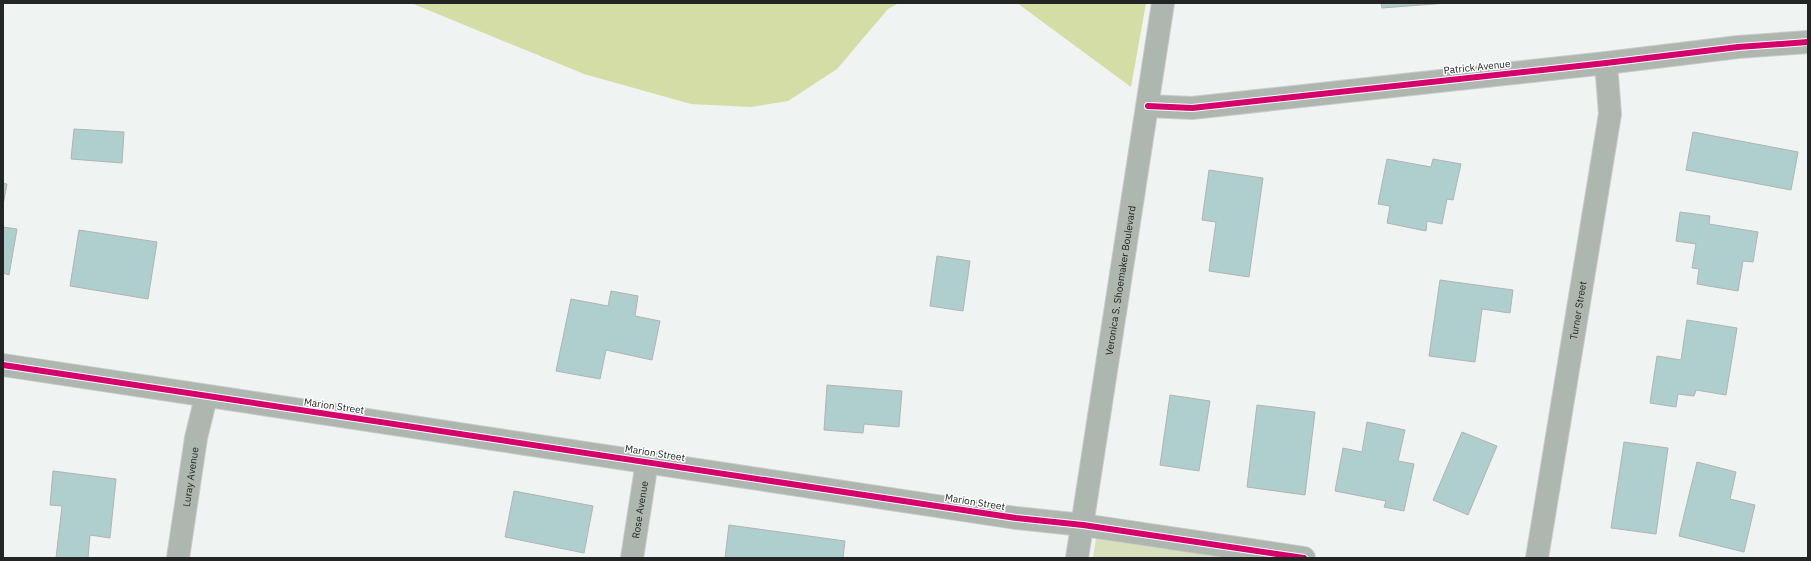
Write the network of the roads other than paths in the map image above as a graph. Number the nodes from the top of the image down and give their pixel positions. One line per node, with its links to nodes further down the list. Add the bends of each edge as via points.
1 (1163, 3): 4 (street, Veronica S. Shoemaker Boulevard)
2 (1808, 42): 3 (street, Patrick Avenue, via 1738,47)
3 (1606, 63): 4 (street, Patrick Avenue, via 1192,108); 13 (street, Turner Street, via 1610,114)
4 (1148, 106): 8 (street, Veronica S. Shoemaker Boulevard)
5 (3, 365): 6 (street, Marion Street)
6 (206, 397): 7 (street, Marion Street); 9 (street, Luray Avenue, via 196,438)
7 (647, 462): 8 (street, Marion Street, via 1016,518); 10 (street, Rose Avenue)
8 (1083, 525): 11 (street, Veronica S. Shoemaker Boulevard); 12 (street, Marion Street)
9 (178, 558)
10 (632, 558)
11 (1077, 558)
12 (1304, 558)
13 (1537, 558)

